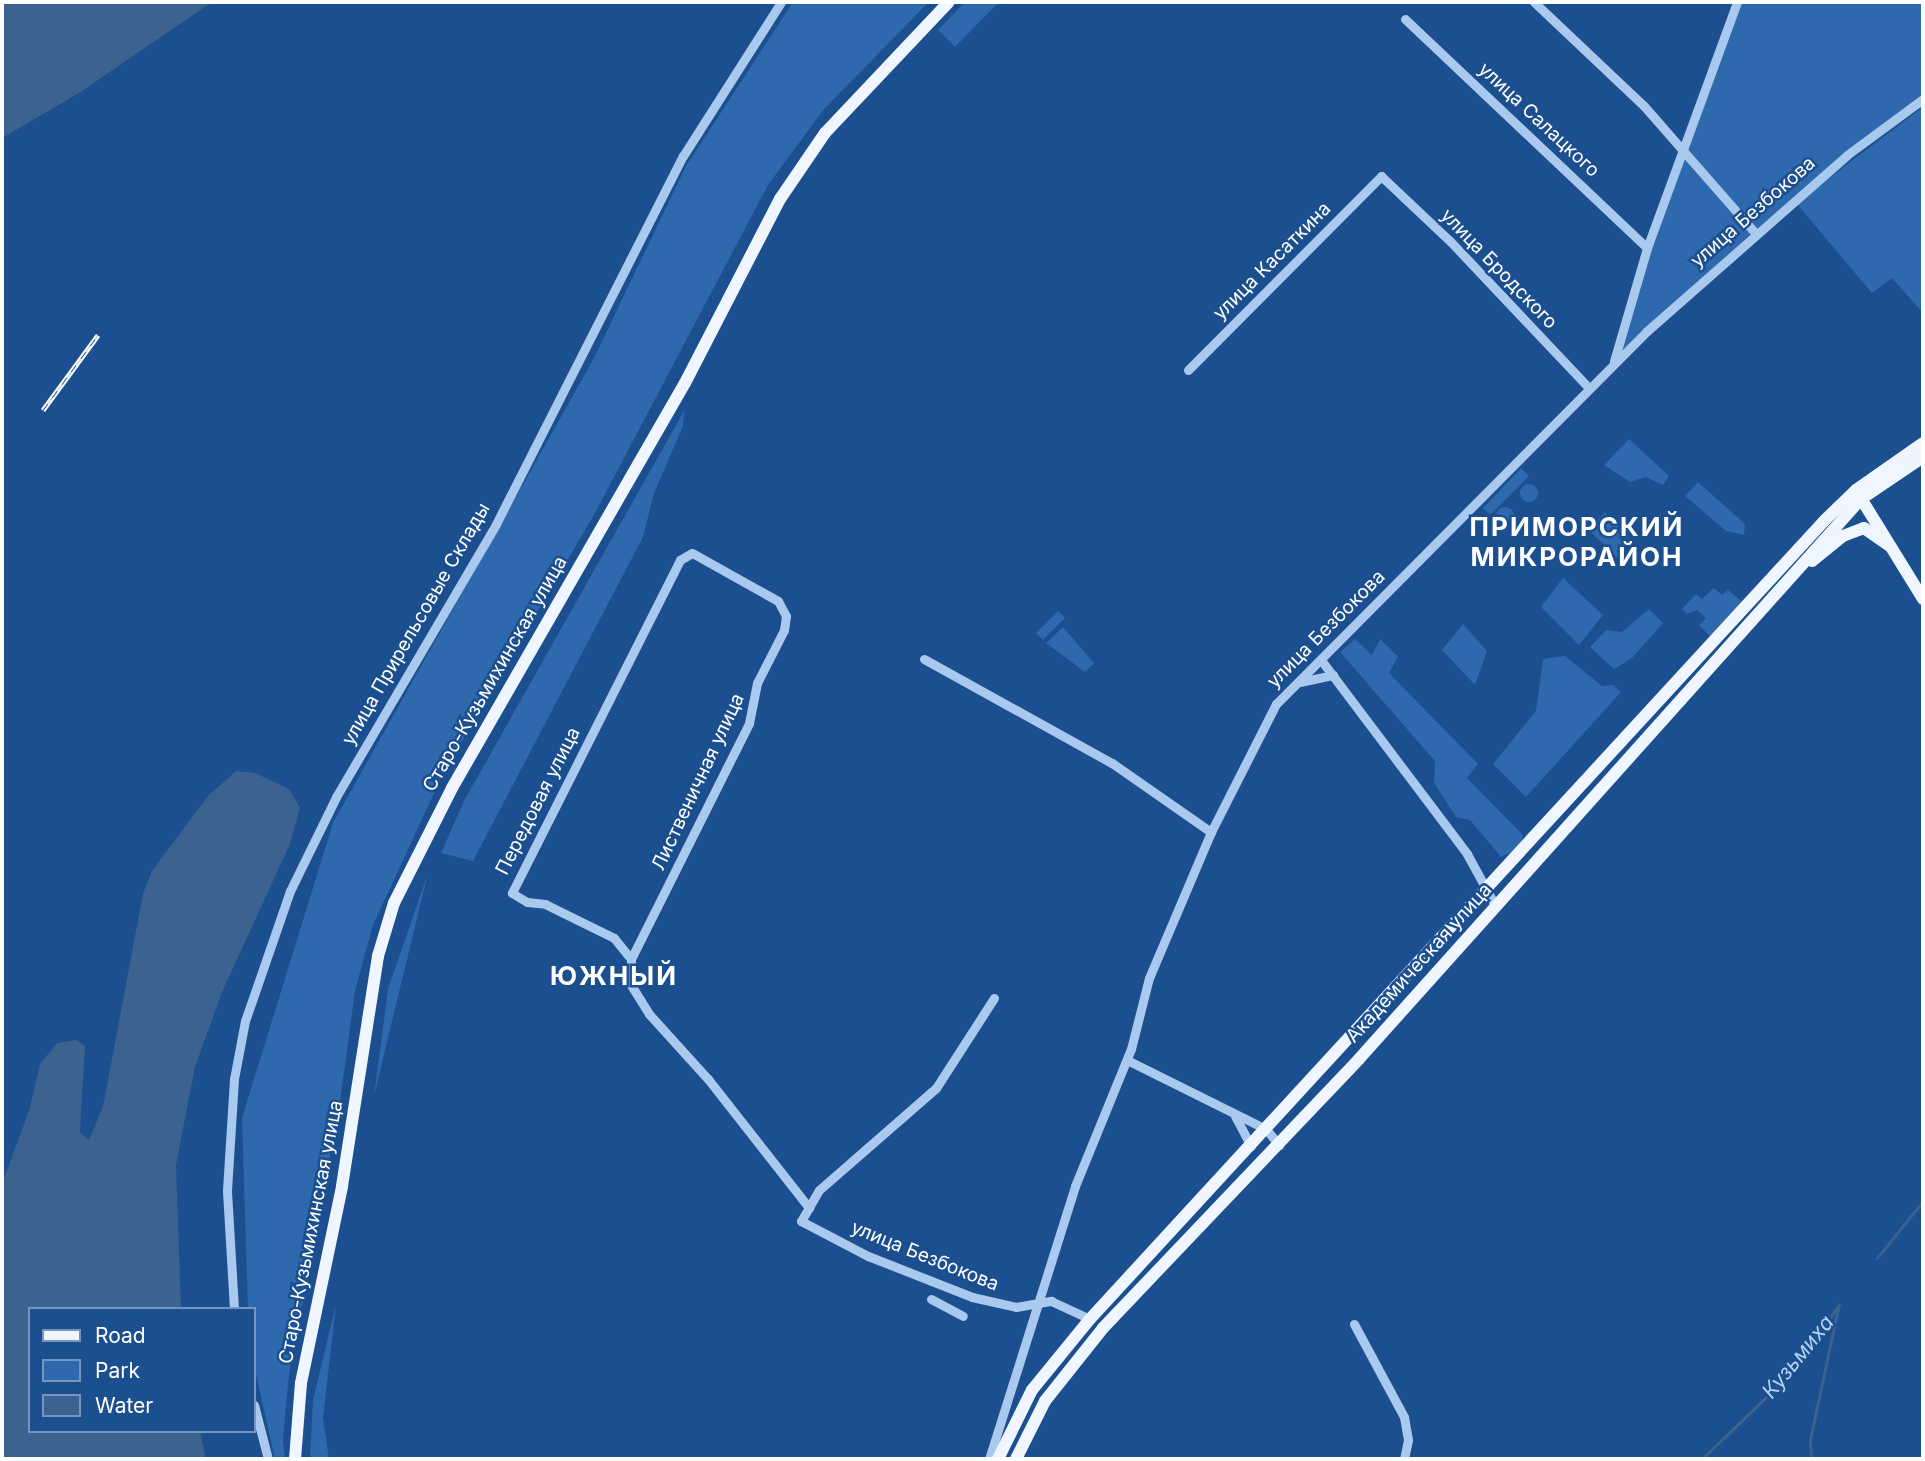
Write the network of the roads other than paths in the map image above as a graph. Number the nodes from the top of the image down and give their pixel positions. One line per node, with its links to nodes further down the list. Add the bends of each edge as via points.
1 (781, 2): 40 (street, улица Прирельсовые Склады, via 683,156 496,524 336,797 290,891 249,1009 234,1079 227,1190)
2 (950, 2): 46 (main road, Старо-Кузьмихинская улица, via 825,133 780,200 685,383 452,788 394,903 378,956 342,1186 303,1372)
3 (1534, 2): 7 (street, via 1609,71)
4 (1737, 2): 7 (street, улица Безбокова)
5 (1405, 19): 10 (street, улица Салацкого)
6 (1923, 99): 9 (street, улица Безбокова, via 1847,155)
7 (1683, 150): 9 (street); 10 (street, улица Безбокова)
8 (1381, 176): 12 (street, улица Касаткина); 13 (street, улица Бродского, via 1450,241)
9 (1755, 233): 11 (street, улица Безбокова)
10 (1647, 248): 11 (street, улица Безбокова)
11 (1614, 362): 13 (street, улица Безбокова)
12 (1188, 370)
13 (1589, 388): 22 (street, улица Безбокова)
14 (1923, 443): 16 (main road)
15 (1923, 457): 16 (main road)
16 (1858, 495): 17 (main road); 18 (main road, Академическая улица); 26 (main road, via 1713,639)
17 (1891, 546): 18 (main road, via 1864,528 1843,536); 19 (main road)
18 (1776, 590): 27 (main road, Академическая улица)
19 (1923, 598)
20 (786, 616): 28 (street, Лиственичная улица, via 784,630 757,683 749,723); 28 (street, Передовая улица, via 778,601 692,553 680,560 512,893 614,938)
21 (924, 659): 25 (street, via 1112,763)
22 (1321, 660): 23 (street); 24 (street, улица Безбокова)
23 (1333, 675): 24 (street, via 1310,677); 26 (street)
24 (1289, 687): 25 (street, улица Безбокова, via 1260,731)
25 (1211, 832): 30 (street, улица Безбокова, via 1149,978)
26 (1489, 888): 27 (street); 31 (main road)
27 (1496, 907): 33 (main road, Академическая улица)
28 (631, 959): 37 (street, via 631,985 639,1000)
29 (994, 998): 37 (street, via 936,1088 819,1190)
30 (1127, 1060): 32 (street); 39 (street, улица Безбокова, via 1074,1186)
31 (1294, 1099): 33 (main road); 34 (main road)
32 (1235, 1116): 34 (street); 36 (street)
33 (1306, 1116): 35 (main road, Академическая улица)
34 (1266, 1129): 35 (street); 36 (main road)
35 (1279, 1145): 49 (main road, Академическая улица, via 1062,1375)
36 (1251, 1146): 42 (main road)
37 (809, 1208): 39 (street, улица Безбокова, via 801,1221 927,1280 998,1305 1016,1307)
38 (931, 1299): 41 (street)
39 (1042, 1300): 42 (street); 47 (street, улица Безбокова)
40 (234, 1307)
41 (963, 1316)
42 (1090, 1319): 48 (main road, via 1032,1390)
43 (1354, 1324): 50 (street, via 1404,1417 1408,1440)
44 (256, 1413): 45 (street)
45 (268, 1459)
46 (295, 1459)
47 (989, 1459)
48 (998, 1459)
49 (1016, 1459)
50 (1404, 1459)

